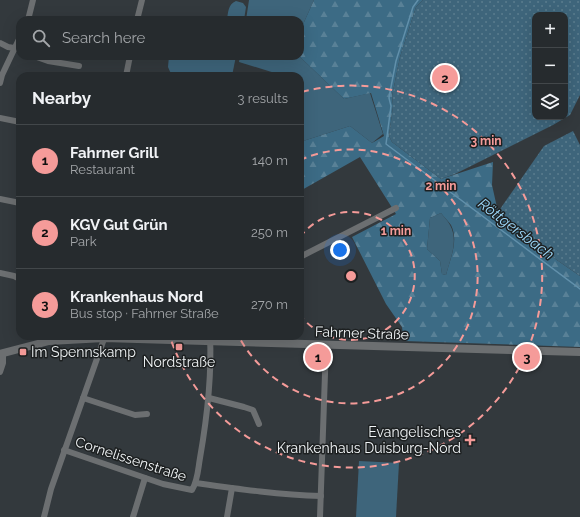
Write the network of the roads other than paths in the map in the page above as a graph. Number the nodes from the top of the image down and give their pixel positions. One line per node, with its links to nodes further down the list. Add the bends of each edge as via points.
1 (33, 0): 3 (street)
2 (142, 0): 4 (street)
3 (29, 16)
4 (138, 16)
5 (0, 43): 6 (street)
6 (16, 49)
7 (16, 51): 12 (street)
8 (45, 60): 10 (street)
9 (129, 60): 11 (street)
10 (79, 66)
11 (127, 72)
12 (0, 83)
13 (0, 118): 14 (street)
14 (16, 121)
15 (0, 199): 16 (street)
16 (16, 202)
17 (396, 208): 18 (street)
18 (304, 255)
19 (0, 273): 20 (street)
20 (16, 278)
21 (63, 340): 27 (street, Fahrner Straße)
22 (103, 340): 29 (street)
23 (210, 340): 30 (street)
24 (229, 340): 25 (street, Fahrner Straße)
25 (326, 345): 26 (street, Fahrner Straße); 37 (street)
26 (580, 352)
27 (2, 353): 28 (street, via 3,363)
28 (0, 372)
29 (82, 398): 31 (street, via 135,415); 33 (street)
30 (209, 398): 32 (street, via 253,410); 35 (street)
31 (147, 414)
32 (259, 424)
33 (64, 450): 34 (street, Cornelissenstraße); 38 (street, via 50,489)
34 (145, 478): 35 (street, Cornelissenstraße, via 192,490); 39 (street)
35 (196, 483): 36 (street, Cornelissenstraße)
36 (232, 488): 37 (street, Cornelissenstraße); 40 (street)
37 (321, 496): 41 (street)
38 (44, 517)
39 (133, 517)
40 (226, 517)
41 (320, 517)

